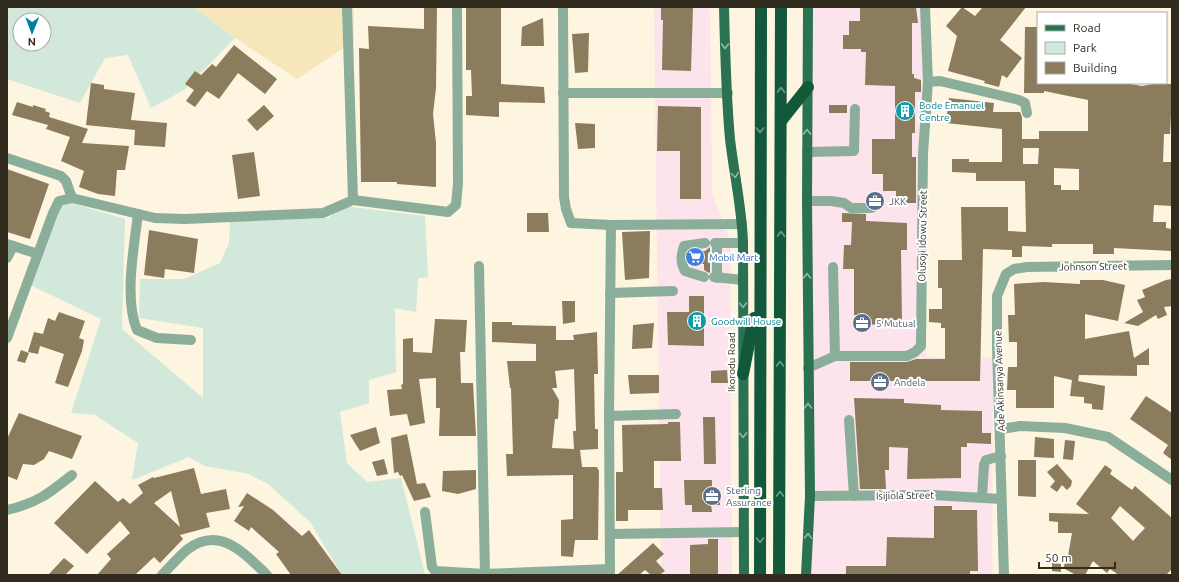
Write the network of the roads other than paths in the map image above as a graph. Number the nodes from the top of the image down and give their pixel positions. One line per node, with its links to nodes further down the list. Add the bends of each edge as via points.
1 (347, 7): 19 (street)
2 (458, 7): 19 (street, via 456,205 448,212)
3 (563, 7): 11 (street)
4 (724, 7): 12 (main road, Ikorodu Road, one-way to 12)
5 (761, 7): 38 (highway, one-way to 38)
6 (782, 7): 15 (highway, one-way to 6)
7 (808, 7): 10 (main road)
8 (925, 7): 9 (street, Olusoji Idowu Street)
9 (928, 82): 14 (street, via 940,82 1019,100 1025,103); 41 (street, Olusoji Idowu Street, via 923,154 921,346 907,356)
10 (808, 87): 15 (highway); 16 (main road, one-way to 10)
11 (563, 93): 12 (street); 24 (street, via 566,210 571,223)
12 (728, 93): 23 (main road, Ikorodu Road, one-way to 23, via 730,139)
13 (855, 109): 16 (street, via 854,151)
14 (1027, 113)
15 (781, 121): 65 (highway, one-way to 15)
16 (807, 152): 20 (main road)
17 (7, 158): 18 (street, via 61,176 66,181)
18 (72, 198): 22 (street); 28 (street, via 59,201)
19 (353, 200): 22 (street, via 323,213 286,216 185,219 155,218)
20 (807, 200): 21 (street, via 844,203 852,208); 42 (main road, one-way to 20)
21 (872, 208)
22 (138, 214): 40 (street, via 131,268 133,322 137,330 157,338)
23 (742, 224): 24 (street); 25 (main road, Ikorodu Road)
24 (611, 225): 37 (street)
25 (743, 243): 26 (street); 35 (main road, Ikorodu Road)
26 (712, 244): 34 (street); 34 (street, via 684,246 681,255 685,271)
27 (10, 245): 28 (street); 29 (street)
28 (38, 254): 39 (street)
29 (7, 258)
30 (1172, 265): 33 (street, Johnson Street)
31 (479, 266): 62 (street)
32 (833, 267): 41 (street)
33 (1014, 269): 47 (street, Ade Akinsanya Avenue, via 1006,274 997,296)
34 (712, 277): 35 (street)
35 (743, 280): 43 (main road, Ikorodu Road, one-way to 43)
36 (673, 291): 37 (street)
37 (610, 293): 45 (street)
38 (760, 293): 43 (highway); 64 (highway, one-way to 64)
39 (7, 338)
40 (191, 340)
41 (834, 356): 42 (street, Olusoji Idowu Street)
42 (808, 368): 51 (main road, one-way to 42)
43 (743, 374): 57 (main road, Ikorodu Road, one-way to 57)
44 (676, 414): 45 (street)
45 (609, 416): 58 (street)
46 (849, 420): 52 (street)
47 (1001, 429): 48 (street, Ade Akinsanya Avenue); 50 (street, via 1020,426 1065,428 1108,437)
48 (1001, 456): 53 (street, via 986,460); 54 (street, Ade Akinsanya Avenue)
49 (72, 475): 55 (street, via 45,496)
50 (1172, 480)
51 (810, 496): 52 (street, Isijiola Street); 66 (main road, one-way to 51)
52 (854, 496): 53 (street, Isijiola Street)
53 (982, 497): 54 (street, Isijiola Street)
54 (1001, 499): 67 (street, Ade Akinsanya Avenue)
55 (7, 510)
56 (425, 512): 62 (street, via 435,572)
57 (744, 532): 58 (street); 63 (main road, Ikorodu Road)
58 (610, 534): 59 (street)
59 (610, 572): 62 (street)
60 (162, 575): 61 (street, via 188,549 210,540 225,541 241,550)
61 (267, 575)
62 (485, 575)
63 (744, 575)
64 (760, 575)
65 (779, 575)
66 (806, 575)
67 (1004, 575)

